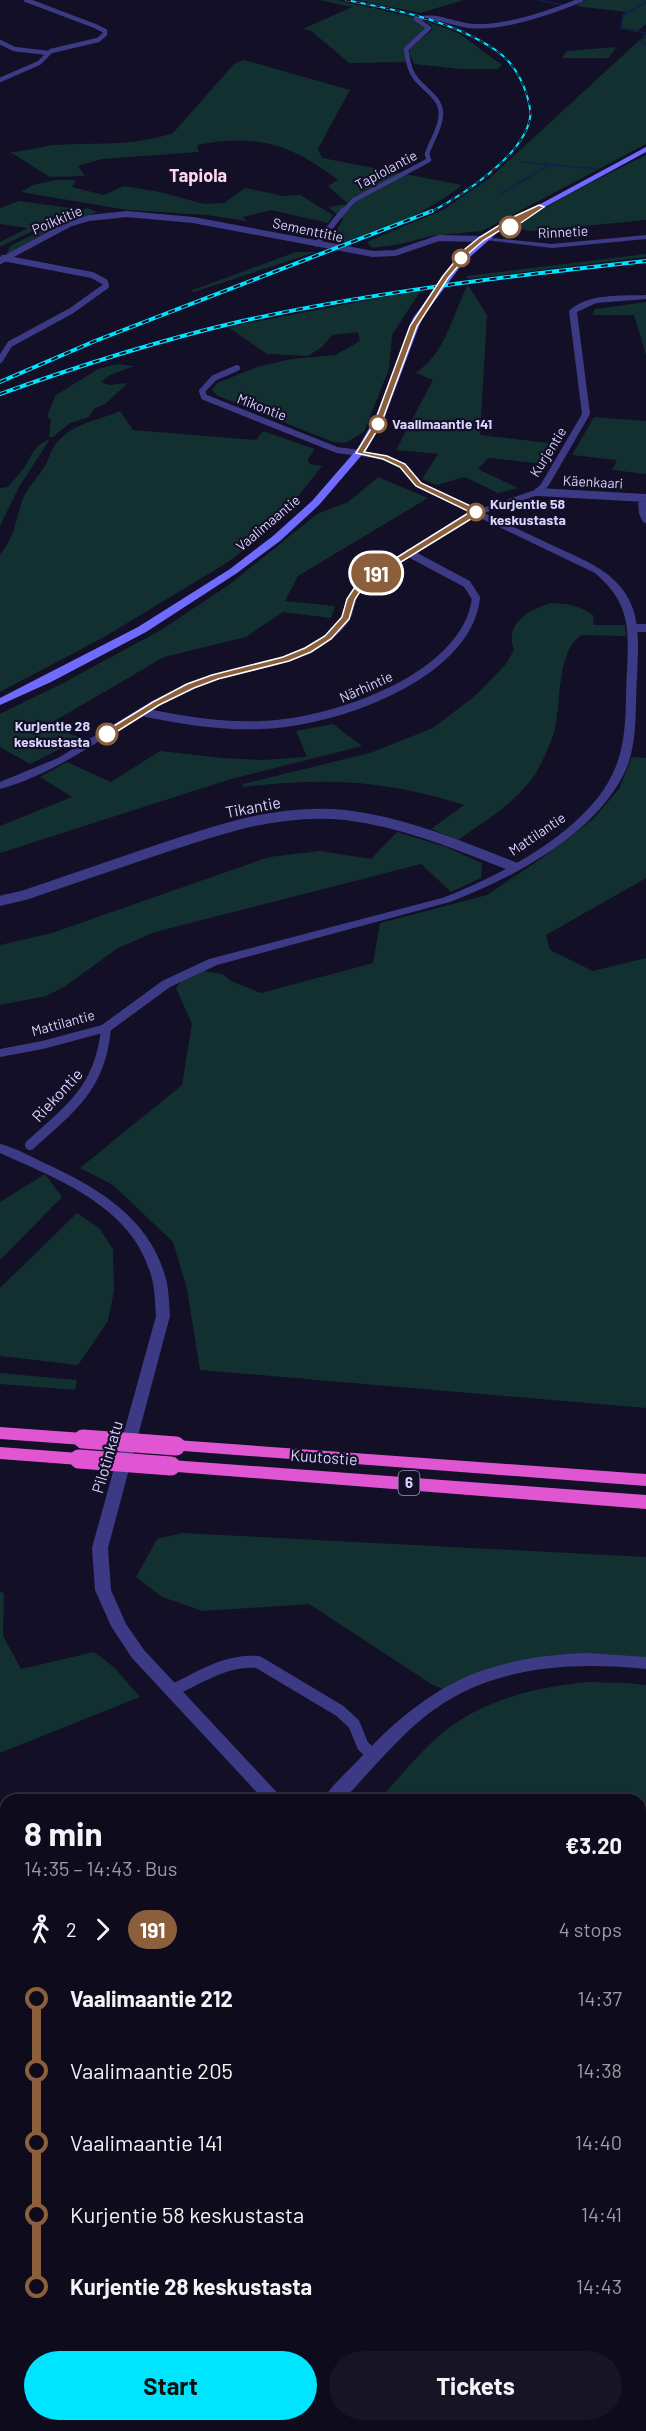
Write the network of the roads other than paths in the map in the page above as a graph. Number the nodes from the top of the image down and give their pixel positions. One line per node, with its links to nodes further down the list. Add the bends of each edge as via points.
1 (26, 0): 4 (street, via 105,31 98,40)
2 (581, 0): 12 (street, Tapiolantie, via 490,26 472,26 433,16 416,19 429,28 406,49 409,65 412,75 436,98 442,111 427,154 429,160 354,200)
3 (0, 42): 4 (street, via 14,49)
4 (48, 53): 5 (street, via 39,63)
5 (0, 80)
6 (646, 149): 7 (main road, Vaalimaantie)
7 (541, 207): 10 (main road, Vaalimaantie); 11 (main road, Vaalimaantie)
8 (127, 214): 12 (street, Sementtitie, via 193,220); 13 (street, Poikkitie, via 69,224)
9 (646, 237): 11 (street, Rinnetie, via 552,246)
10 (482, 238): 11 (street, Rinnetie); 12 (street, Sementtitie, via 439,238 384,254); 14 (main road, Vaalimaantie)
11 (491, 240): 14 (main road, Vaalimaantie)
12 (317, 244)
13 (1, 259): 16 (street, via 92,275 106,286 71,311 10,344)
14 (454, 267): 18 (main road, Vaalimaantie, via 414,326 378,424)
15 (646, 297): 19 (street, Kurjentie, via 589,303 573,311 586,414)
16 (0, 360)
17 (237, 368): 18 (street, Mikontie, via 207,383 202,391 204,397 337,450)
18 (360, 453): 21 (street, Mattilantie, via 403,466 419,485); 26 (main road, Vaalimaantie, via 300,518 218,582 134,633)
19 (538, 492): 20 (street, Käenkaari); 21 (street, Kurjentie)
20 (644, 498): 22 (street)
21 (476, 512): 23 (street, Kurjentie); 24 (street, Mattilantie, via 613,582 626,601)
22 (646, 519)
23 (409, 553): 27 (street, Kurjentie, via 362,583 351,599 346,618 308,650 190,686); 27 (street, Närhintie, via 467,584 476,598 459,637 415,678 360,706 287,726 205,723)
24 (633, 628): 25 (street); 29 (street, Mattilantie, via 628,733 621,768 610,788 581,821)
25 (646, 628)
26 (0, 702)
27 (142, 712): 28 (street, Kurjentie, via 62,760)
28 (0, 786)
29 (514, 867): 30 (street, Tikantie, via 388,821 327,813 294,814 231,825); 31 (street, Mattilantie, via 473,891 446,900 213,962 166,984)
30 (0, 902)
31 (106, 1028): 32 (street, Mattilantie); 33 (street, Riekontie, via 106,1046 91,1085)
32 (0, 1053)
33 (30, 1145)
34 (1, 1149): 40 (street, Pilotinkatu, via 68,1177 98,1195 131,1224 156,1264 164,1291 163,1316 100,1548 103,1590 119,1626)
35 (0, 1433): 37 (highway, Kuutostie / 6, bridge)
36 (0, 1453): 38 (highway, Kuutostie / 6, bridge)
37 (646, 1480)
38 (646, 1502)
39 (646, 1663): 41 (street, via 572,1658 504,1669 450,1692 421,1711)
40 (171, 1691): 41 (street, via 235,1662 258,1662 340,1711 354,1724 363,1746); 42 (street, Pilotinkatu)
41 (374, 1756): 43 (street)
42 (269, 1794)
43 (338, 1794)

